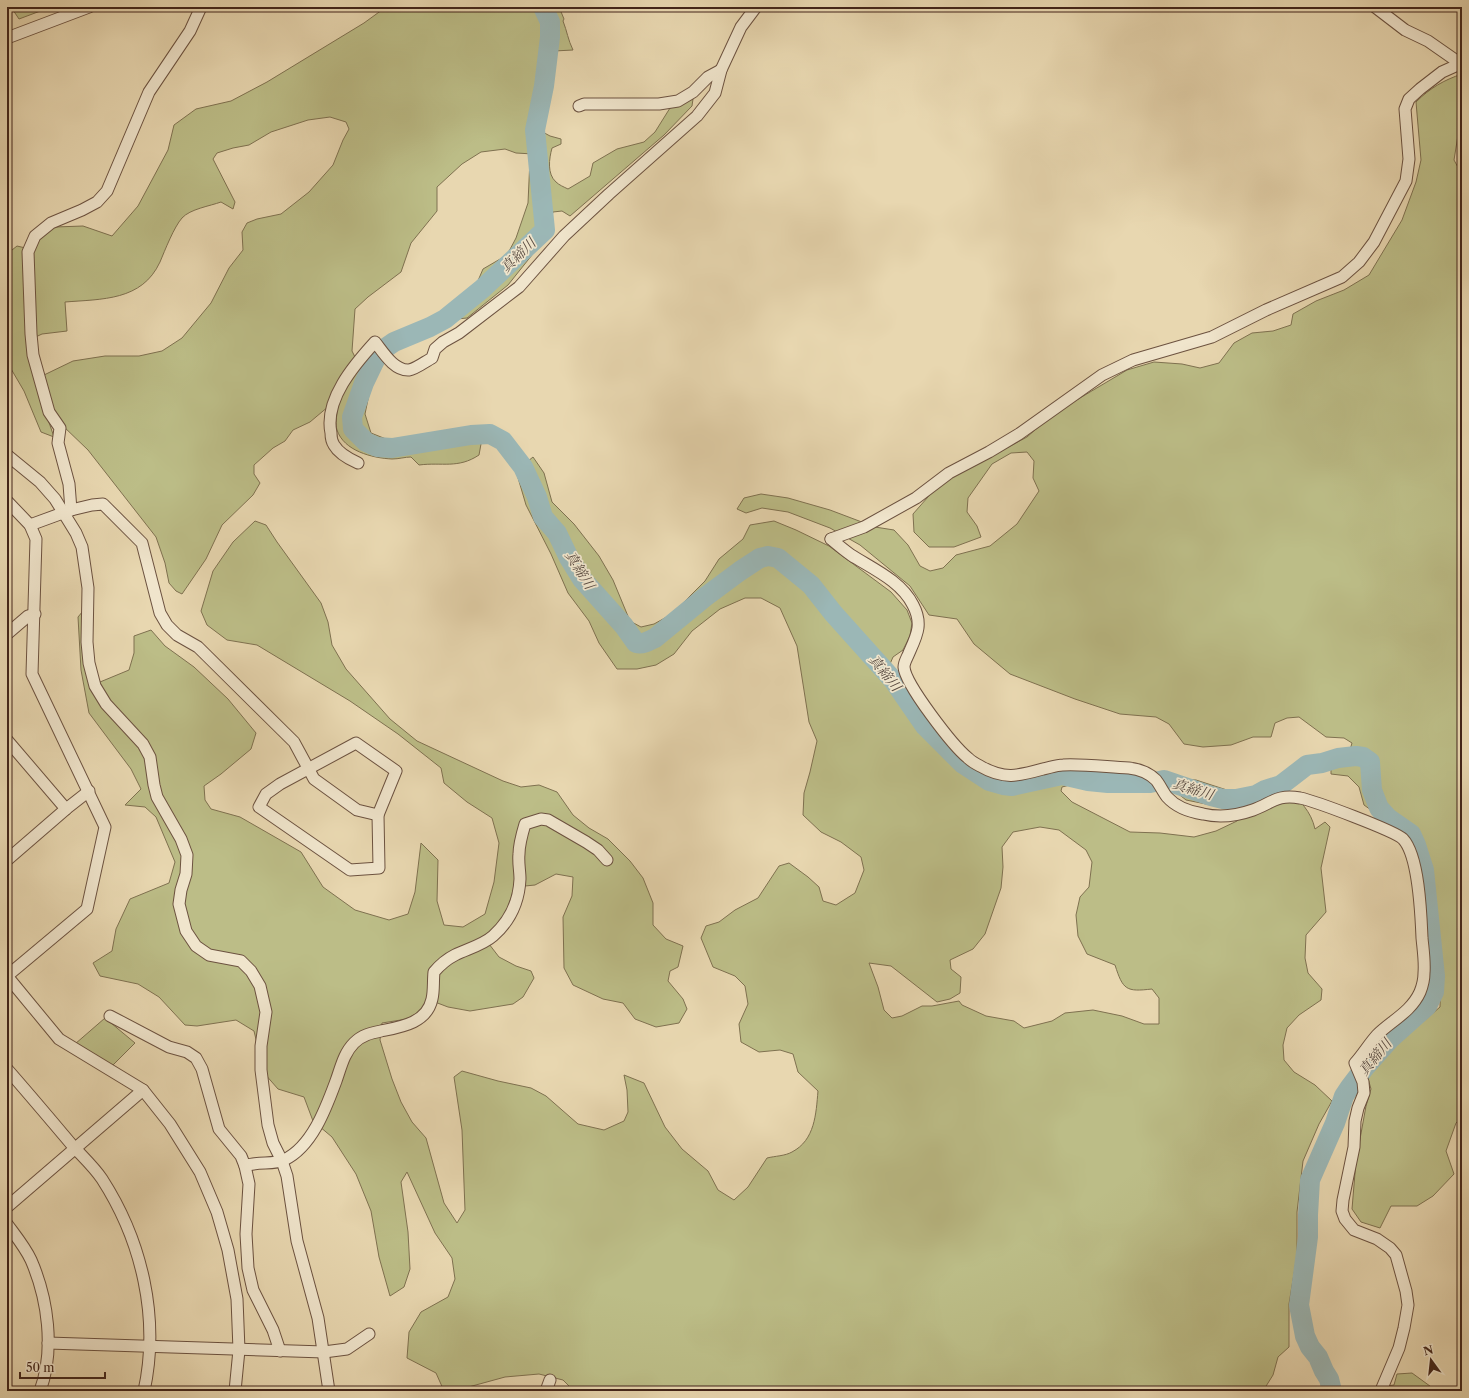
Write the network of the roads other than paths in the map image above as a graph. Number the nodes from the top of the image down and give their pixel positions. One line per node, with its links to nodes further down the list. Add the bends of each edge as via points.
1 (88, 7): 5 (street)
2 (201, 7): 12 (street, via 190,31 149,92 107,191 97,202 51,223 35,236 28,252 33,355 49,412 60,428 58,443 69,484)
3 (756, 7): 7 (street, via 741,27)
4 (1375, 7): 6 (street, via 1405,30 1428,41)
5 (7, 38)
6 (1461, 64): 44 (street, via 1442,72 1409,99 1405,109 1409,159 1406,181 1374,242 1359,262 1342,277 1212,337 1133,360 1102,375 1019,434 949,473 916,498 864,526 831,539 904,591 914,606 919,623 905,661 904,668 910,683 957,747 969,759 992,772 1018,776 1061,765 1132,768 1146,772 1167,797 1179,806 1203,814 1228,817 1254,810 1272,800 1284,797 1300,798 1403,838 1410,849 1418,880 1424,974 1416,1000 1378,1035 1355,1063 1363,1082 1364,1093 1355,1121 1354,1147 1342,1211 1354,1230 1377,1239 1396,1255 1406,1291 1408,1305 1404,1328)
7 (721, 70): 8 (street, via 678,101 659,104); 10 (street, via 715,93 697,116 564,236 519,287 435,349 432,358 410,370 399,368 375,342 356,363 333,403 328,423 333,445 343,456)
8 (579, 106)
9 (7, 455): 12 (street, via 40,482)
10 (358, 463)
11 (9, 508): 13 (street)
12 (67, 512): 13 (street); 17 (street, via 103,504 142,543 160,614 167,625 177,635 198,647 280,727 294,742); 28 (street, via 85,560 88,588 88,656 95,686 106,704 143,744 150,757 157,797 181,839 187,855 186,874 179,904 186,931 196,946 209,955 241,961 252,972 260,986 266,1012 261,1046 261,1070 268,1125)
13 (30, 525): 14 (street, via 36,539)
14 (35, 614): 15 (street, via 28,616); 18 (street, via 32,674)
15 (7, 634)
16 (8, 743): 19 (street)
17 (309, 770): 20 (street, via 314,779 356,810); 20 (street, via 356,744 396,771); 20 (street, via 266,794 259,807 350,870 379,868)
18 (89, 791): 19 (street); 23 (street, via 105,827 87,909)
19 (66, 809): 21 (street)
20 (378, 815)
21 (7, 860)
22 (606, 860): 28 (street, via 598,850 548,820 540,819 525,824 518,856 518,895 512,912 493,936 454,955 434,972 432,1000 421,1018 402,1026 367,1034 355,1042 345,1054 331,1096 307,1142 294,1155)
23 (7, 976): 26 (street, via 59,1039)
24 (110, 1016): 29 (street, via 170,1048 187,1052 196,1058 202,1069 219,1130 241,1156)
25 (7, 1069): 27 (street)
26 (143, 1090): 27 (street); 35 (street, via 170,1124 200,1172 217,1212 228,1250 237,1299)
27 (75, 1148): 30 (street); 34 (street, via 101,1178 122,1214 137,1253 148,1299)
28 (282, 1161): 29 (street); 37 (street, via 287,1176 297,1241 318,1318)
29 (245, 1166): 36 (street, via 249,1184 246,1234 248,1268 253,1290)
30 (7, 1207)
31 (7, 1224): 33 (street, via 30,1259 38,1282 44,1302)
32 (369, 1334): 37 (street, via 347,1349)
33 (48, 1342): 34 (street); 39 (street, via 46,1369)
34 (149, 1346): 35 (street); 40 (street)
35 (240, 1350): 36 (street); 41 (street)
36 (280, 1351): 37 (street)
37 (324, 1352): 42 (street)
38 (550, 1380): 43 (street)
39 (40, 1391)
40 (144, 1391)
41 (235, 1391)
42 (329, 1391)
43 (546, 1391)
44 (1383, 1391)

